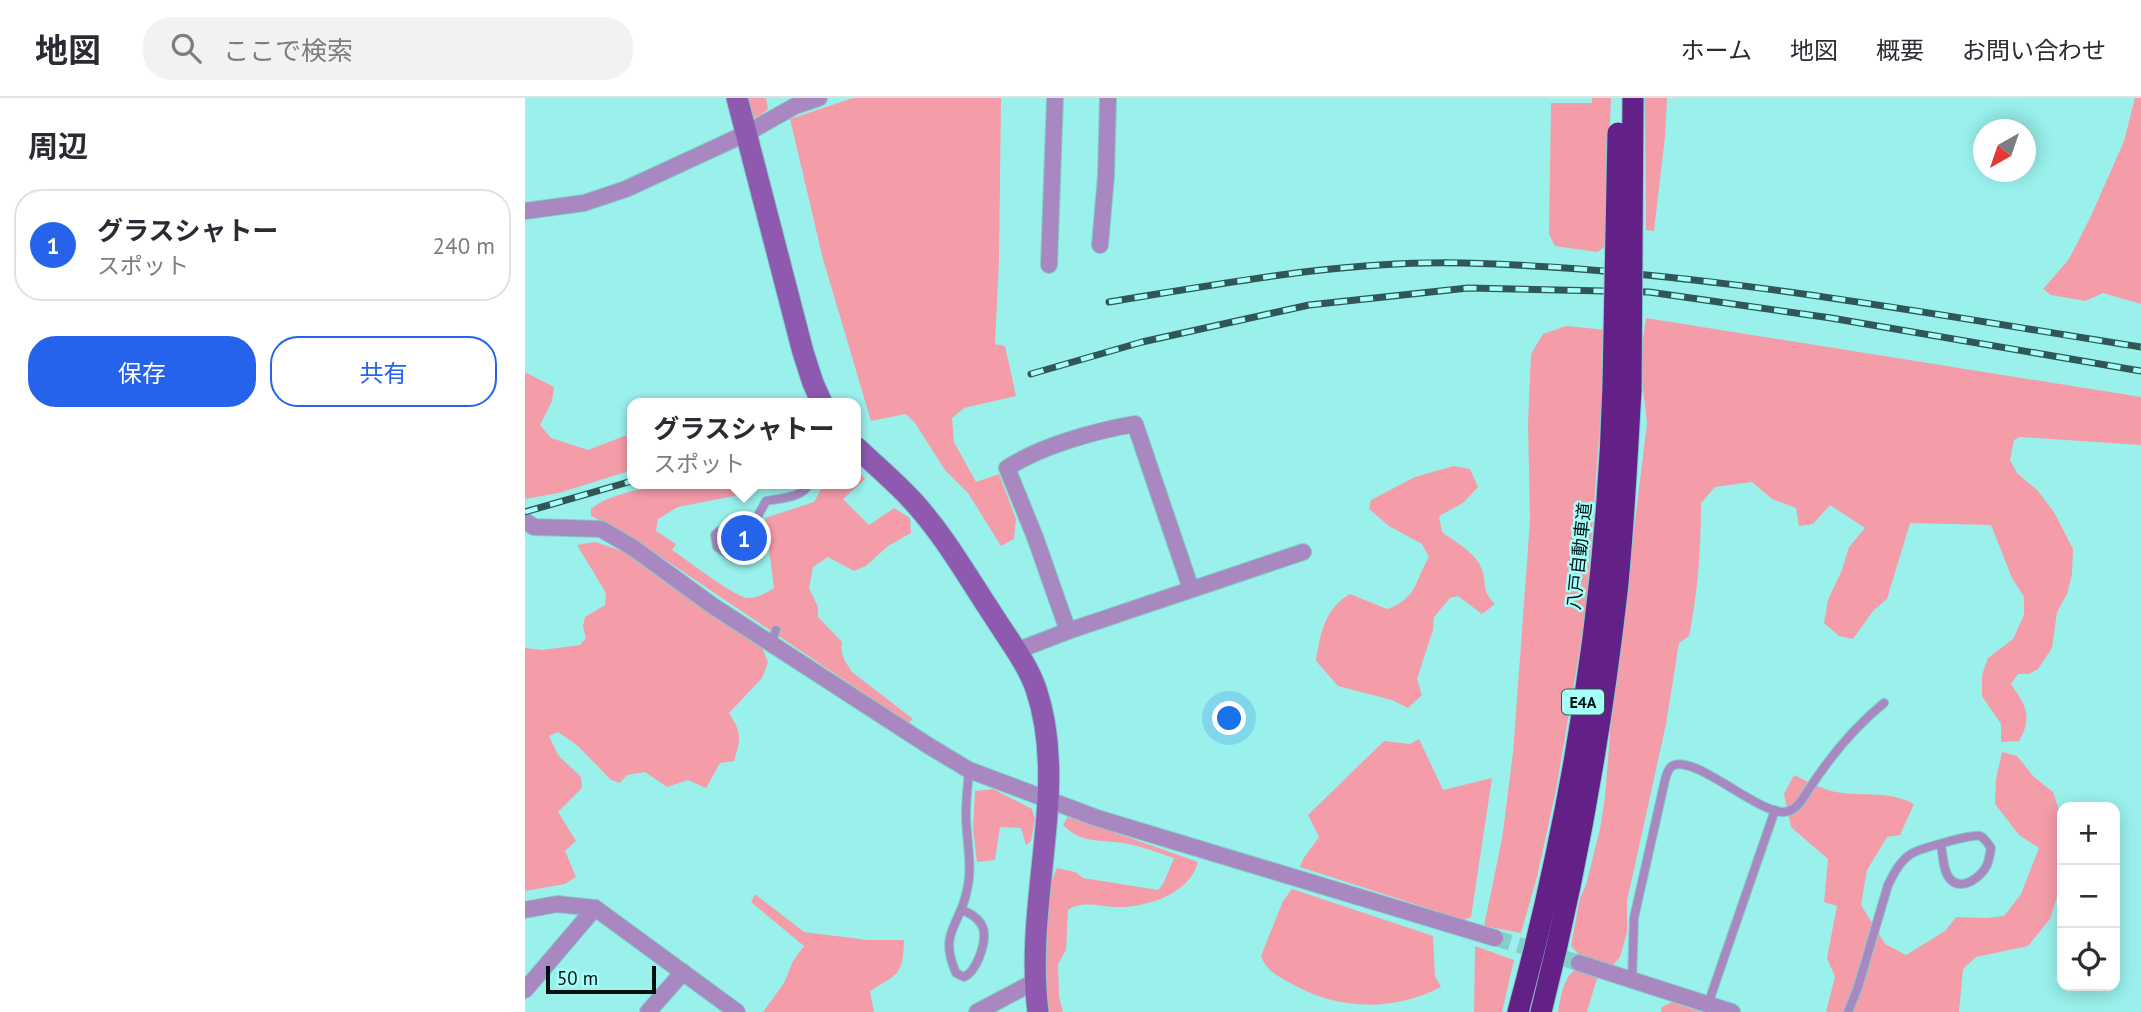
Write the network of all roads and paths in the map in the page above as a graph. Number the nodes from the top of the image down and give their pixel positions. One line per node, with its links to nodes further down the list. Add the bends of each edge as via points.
1 (737, 98): 7 (street)
2 (819, 98): 7 (street)
3 (1055, 98): 10 (street)
4 (1108, 98): 9 (street)
5 (1619, 98): 11 (highway, 八戸自動車道 / E4A, bridge)
6 (1633, 98): 11 (highway, 八戸自動車道 / E4A, bridge)
7 (745, 134): 8 (street, via 626,189 585,203); 12 (street, via 803,352)
8 (525, 211)
9 (1100, 245)
10 (1049, 265)
11 (1622, 388): 40 (highway, 八戸自動車道 / E4A, via 1585,688 1559,838); 41 (highway, 八戸自動車道 / E4A, via 1617,591 1580,844)
12 (820, 398)
13 (861, 452): 20 (street, via 940,534)
14 (806, 489): 17 (lane, via 766,501 755,522 715,535 717,547 736,559)
15 (525, 521): 22 (street, via 534,527 601,529 713,606 773,637)
16 (1303, 552): 18 (street)
17 (748, 560)
18 (1191, 589): 19 (street); 19 (street, via 1135,424 1087,435 1021,458 1007,468)
19 (1067, 631): 20 (street)
20 (1017, 651): 23 (street, via 1035,687 1043,717)
21 (1884, 703): 24 (lane, via 1833,754 1798,805 1786,812)
22 (969, 770): 23 (street); 27 (lane, via 970,870)
23 (1048, 801): 29 (street); 33 (street)
24 (1775, 810): 32 (lane, via 1683,764 1669,769 1636,906); 35 (lane)
25 (1941, 845): 25 (lane, via 1977,835 1991,848 1980,875 1959,884 1945,870); 43 (lane, via 1910,854 1895,870)
26 (595, 908): 28 (street, via 557,904); 31 (street); 34 (street)
27 (962, 910): 27 (lane, via 947,944 956,973 964,977 976,964 984,932 978,919)
28 (525, 911)
29 (1495, 938)
30 (1579, 963): 32 (street)
31 (683, 972): 36 (street); 37 (street)
32 (1632, 980): 35 (street)
33 (1034, 982): 38 (street); 39 (street)
34 (525, 990)
35 (1708, 1004): 42 (street)
36 (648, 1012)
37 (737, 1012)
38 (977, 1012)
39 (1038, 1012)
40 (1518, 1012)
41 (1541, 1012)
42 (1732, 1012)
43 (1848, 1012)

